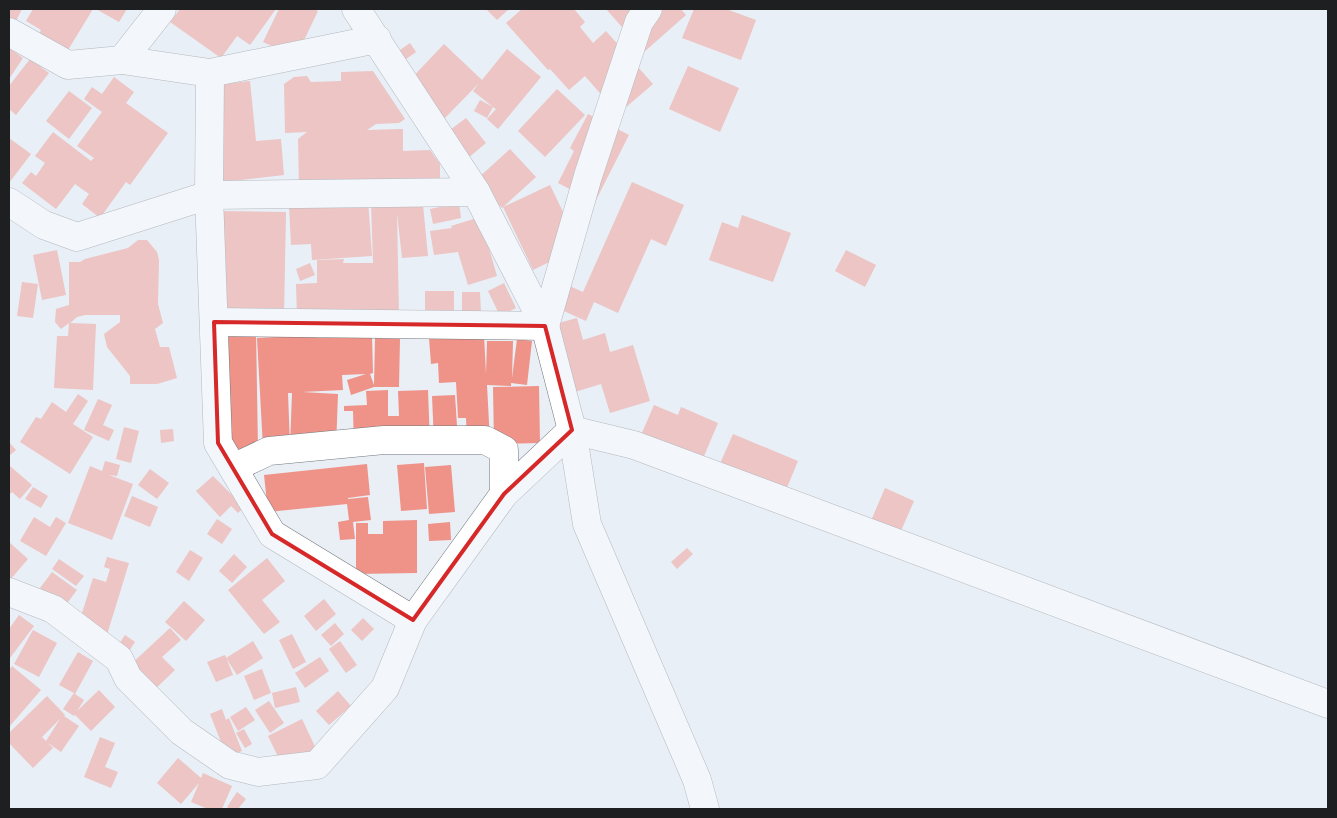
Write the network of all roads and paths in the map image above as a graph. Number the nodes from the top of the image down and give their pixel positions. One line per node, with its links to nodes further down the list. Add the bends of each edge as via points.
1 (162, 9): 6 (street)
2 (356, 9): 5 (street)
3 (648, 9): 12 (street, via 639,22 588,176)
4 (9, 32): 6 (street, via 68,65)
5 (376, 39): 7 (street); 8 (street)
6 (122, 60): 7 (street)
7 (210, 73): 9 (street)
8 (476, 192): 9 (street); 12 (street)
9 (208, 195): 10 (street, via 77,236 44,225); 11 (street)
10 (9, 202)
11 (214, 322): 12 (street); 14 (street, via 218,443)
12 (545, 326): 13 (street)
13 (572, 430): 15 (street); 18 (street, via 634,445); 19 (street, via 587,524 697,780)
14 (233, 468): 15 (street, via 269,451 384,440 485,440 504,450); 17 (street, via 272,534)
15 (504, 494): 17 (street)
16 (9, 592): 17 (street, via 53,609 119,659 128,678 182,732 230,765 258,772 317,765 385,688)
17 (413, 620)
18 (1328, 704)
19 (704, 809)

